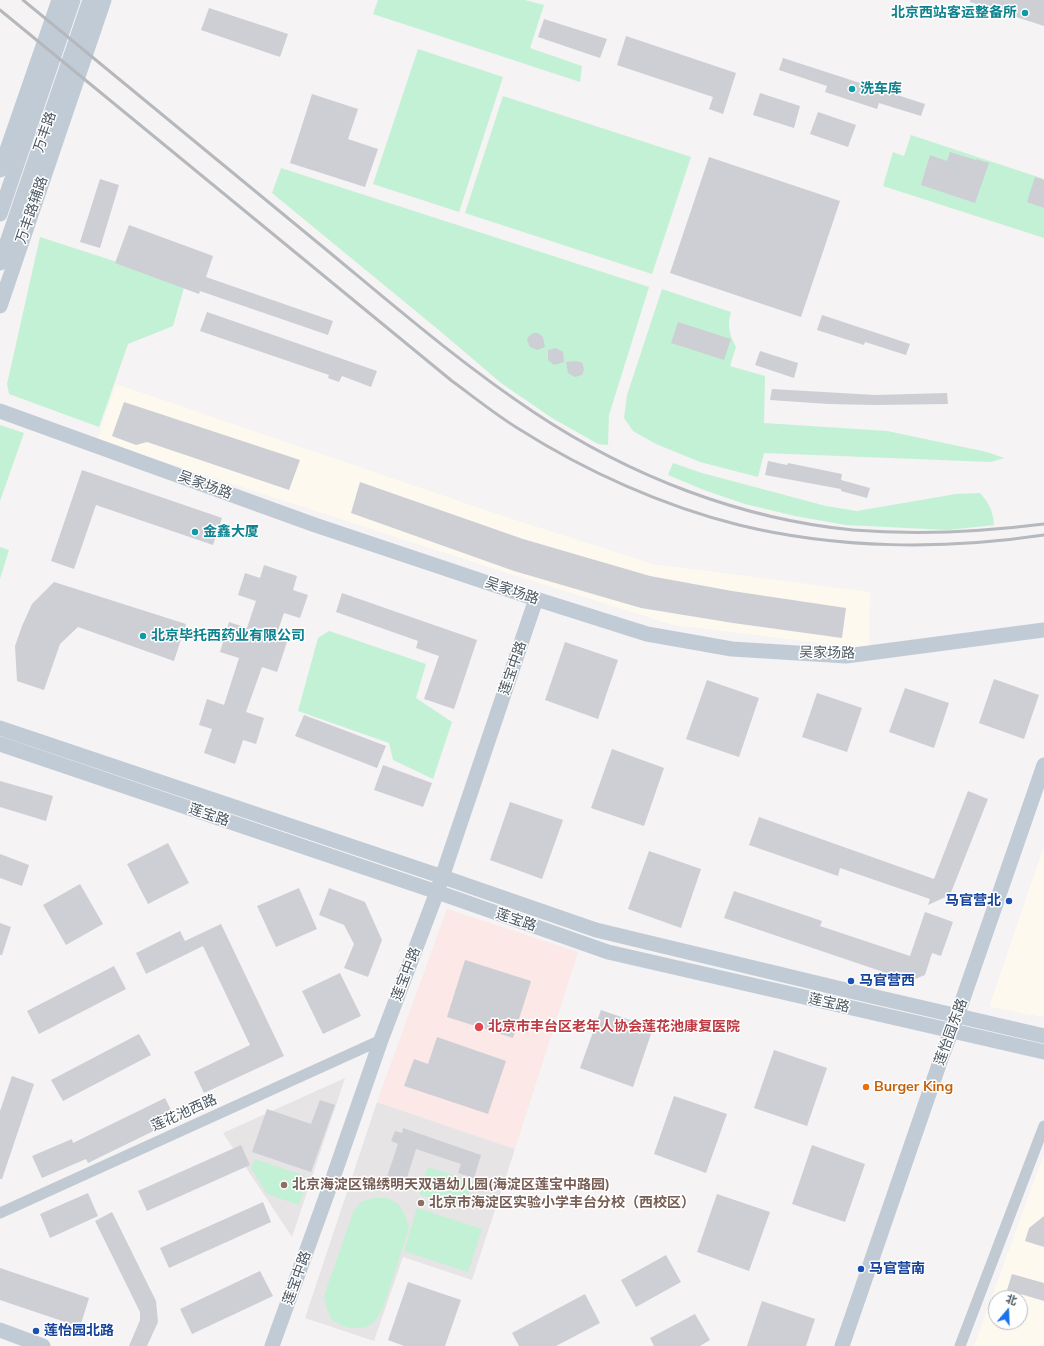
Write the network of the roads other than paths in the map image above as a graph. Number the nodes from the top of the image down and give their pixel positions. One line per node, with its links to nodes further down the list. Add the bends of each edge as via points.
1 (59, 0): 5 (street)
2 (73, 0): 6 (street, 万丰路)
3 (90, 0): 7 (street, 万丰路)
4 (104, 0): 8 (street, 万丰路辅路)
5 (0, 170)
6 (0, 214)
7 (0, 263)
8 (0, 306)
9 (0, 411): 10 (street, 吴家场路, via 315,525)
10 (536, 599): 11 (street, 吴家场路, via 647,634 732,649 846,656); 15 (street, 莲宝中路)
11 (1044, 630)
12 (0, 728): 15 (street, 莲宝路)
13 (0, 744): 16 (street, 莲宝路)
14 (1044, 765): 17 (street, 莲怡园东路)
15 (443, 877): 16 (street, 莲宝中路); 17 (street, 莲宝路, via 596,930)
16 (437, 892): 18 (street, 莲宝路, via 608,952); 20 (street, 莲宝中路)
17 (957, 1016): 18 (street, 莲怡园东路); 19 (street, 莲宝路)
18 (951, 1031): 21 (street, 莲宝路); 27 (street, 莲怡园东路)
19 (1044, 1036)
20 (381, 1040): 23 (street, 莲花池西路); 26 (street, 莲宝中路)
21 (1044, 1052)
22 (1044, 1126): 28 (street)
23 (0, 1213)
24 (0, 1330): 25 (street)
25 (43, 1346)
26 (272, 1346)
27 (842, 1346)
28 (960, 1346)

